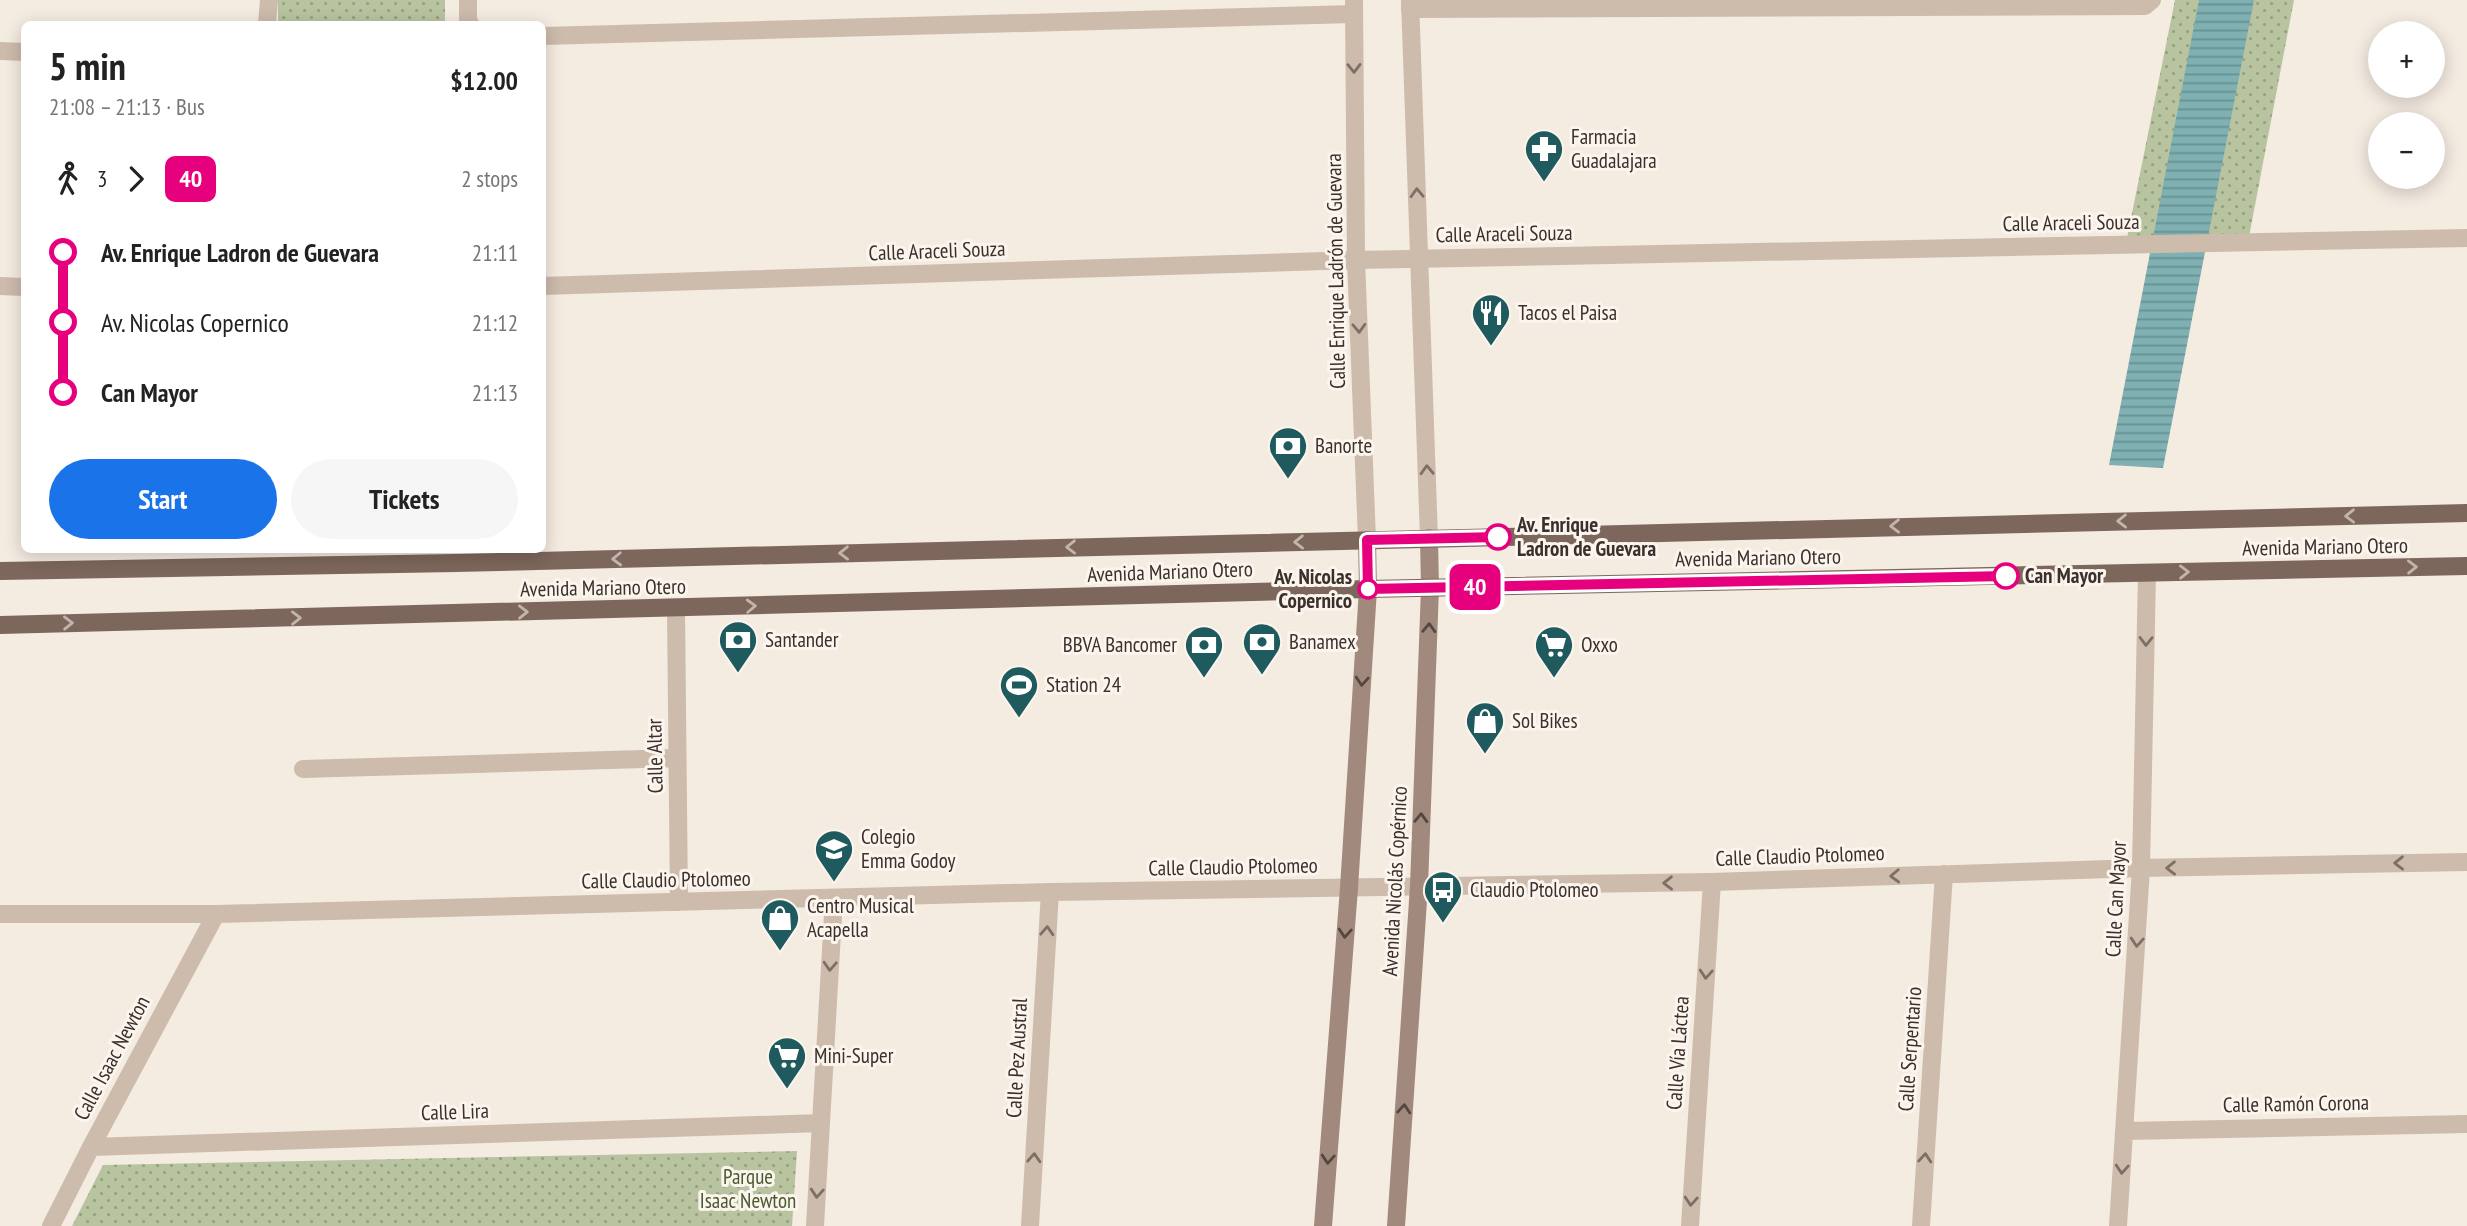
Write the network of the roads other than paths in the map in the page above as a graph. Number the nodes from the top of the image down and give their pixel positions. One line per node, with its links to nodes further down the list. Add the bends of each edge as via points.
1 (269, 0): 6 (street)
2 (468, 0): 7 (street)
3 (2152, 0): 4 (street, via 2145,6)
4 (1410, 4): 12 (street, one-way to 4)
5 (1354, 7): 8 (street); 13 (street, Calle Enrique Ladrón de Guevara, one-way to 13)
6 (267, 21)
7 (469, 21)
8 (546, 36)
9 (0, 51): 10 (street)
10 (21, 52)
11 (2467, 239): 12 (street, Calle Araceli Souza)
12 (1419, 259): 13 (street, Calle Araceli Souza); 18 (street, one-way to 12)
13 (1356, 260): 15 (street, Calle Araceli Souza); 19 (street, Calle Enrique Ladrón de Guevara, one-way to 19)
14 (0, 286): 16 (street)
15 (546, 286)
16 (21, 287)
17 (2467, 513): 18 (main road, Avenida Mariano Otero, one-way to 18)
18 (1429, 538): 19 (main road, Avenida Mariano Otero); 23 (main road, Avenida Nicolás Copérnico)
19 (1367, 540): 21 (main road, Avenida Mariano Otero, one-way to 21); 24 (main road)
20 (2467, 566): 22 (main road, Avenida Mariano Otero, one-way to 20)
21 (0, 571)
22 (2147, 573): 23 (main road, Avenida Mariano Otero); 30 (street, Calle Can Mayor, one-way to 30)
23 (1430, 588): 24 (main road, Avenida Mariano Otero); 33 (main road, Avenida Nicolás Copérnico, one-way to 23)
24 (1368, 589): 25 (main road, Avenida Mariano Otero, one-way to 24); 34 (main road, one-way to 34)
25 (676, 609): 26 (main road, Avenida Mariano Otero, one-way to 25); 27 (street, Calle Altar)
26 (0, 625)
27 (677, 758): 28 (street); 37 (street, Calle Altar)
28 (303, 769)
29 (2467, 862): 30 (street, Calle Claudio Ptolomeo, one-way to 30)
30 (2141, 868): 31 (street, Calle Claudio Ptolomeo); 42 (street, Calle Can Mayor, one-way to 42)
31 (1944, 874): 32 (street, Calle Claudio Ptolomeo, one-way to 32); 50 (street, Calle Serpentario, one-way to 31)
32 (1712, 882): 33 (street, Calle Claudio Ptolomeo, one-way to 33); 49 (street, Calle Vía Láctea, one-way to 49)
33 (1419, 886): 34 (street, Calle Claudio Ptolomeo); 48 (main road, Avenida Nicolás Copérnico, one-way to 33)
34 (1349, 888): 35 (street, Calle Claudio Ptolomeo); 47 (main road, one-way to 47)
35 (1050, 892): 36 (street, Calle Claudio Ptolomeo); 46 (street, Calle Pez Austral, one-way to 35)
36 (834, 898): 37 (street, Calle Claudio Ptolomeo); 40 (street, one-way to 40)
37 (679, 902): 39 (street, Calle Claudio Ptolomeo)
38 (0, 914): 39 (street, Calle Claudio Ptolomeo)
39 (216, 914): 43 (street, Calle Isaac Newton)
40 (821, 1123): 43 (street, Calle Lira); 45 (street, one-way to 45)
41 (2467, 1124): 42 (street, Calle Ramón Corona)
42 (2125, 1131): 51 (street, Calle Can Mayor, one-way to 51)
43 (90, 1147): 44 (street, Calle Isaac Newton)
44 (51, 1226)
45 (815, 1226)
46 (1030, 1226)
47 (1323, 1226)
48 (1396, 1226)
49 (1690, 1226)
50 (1921, 1226)
51 (2118, 1226)

